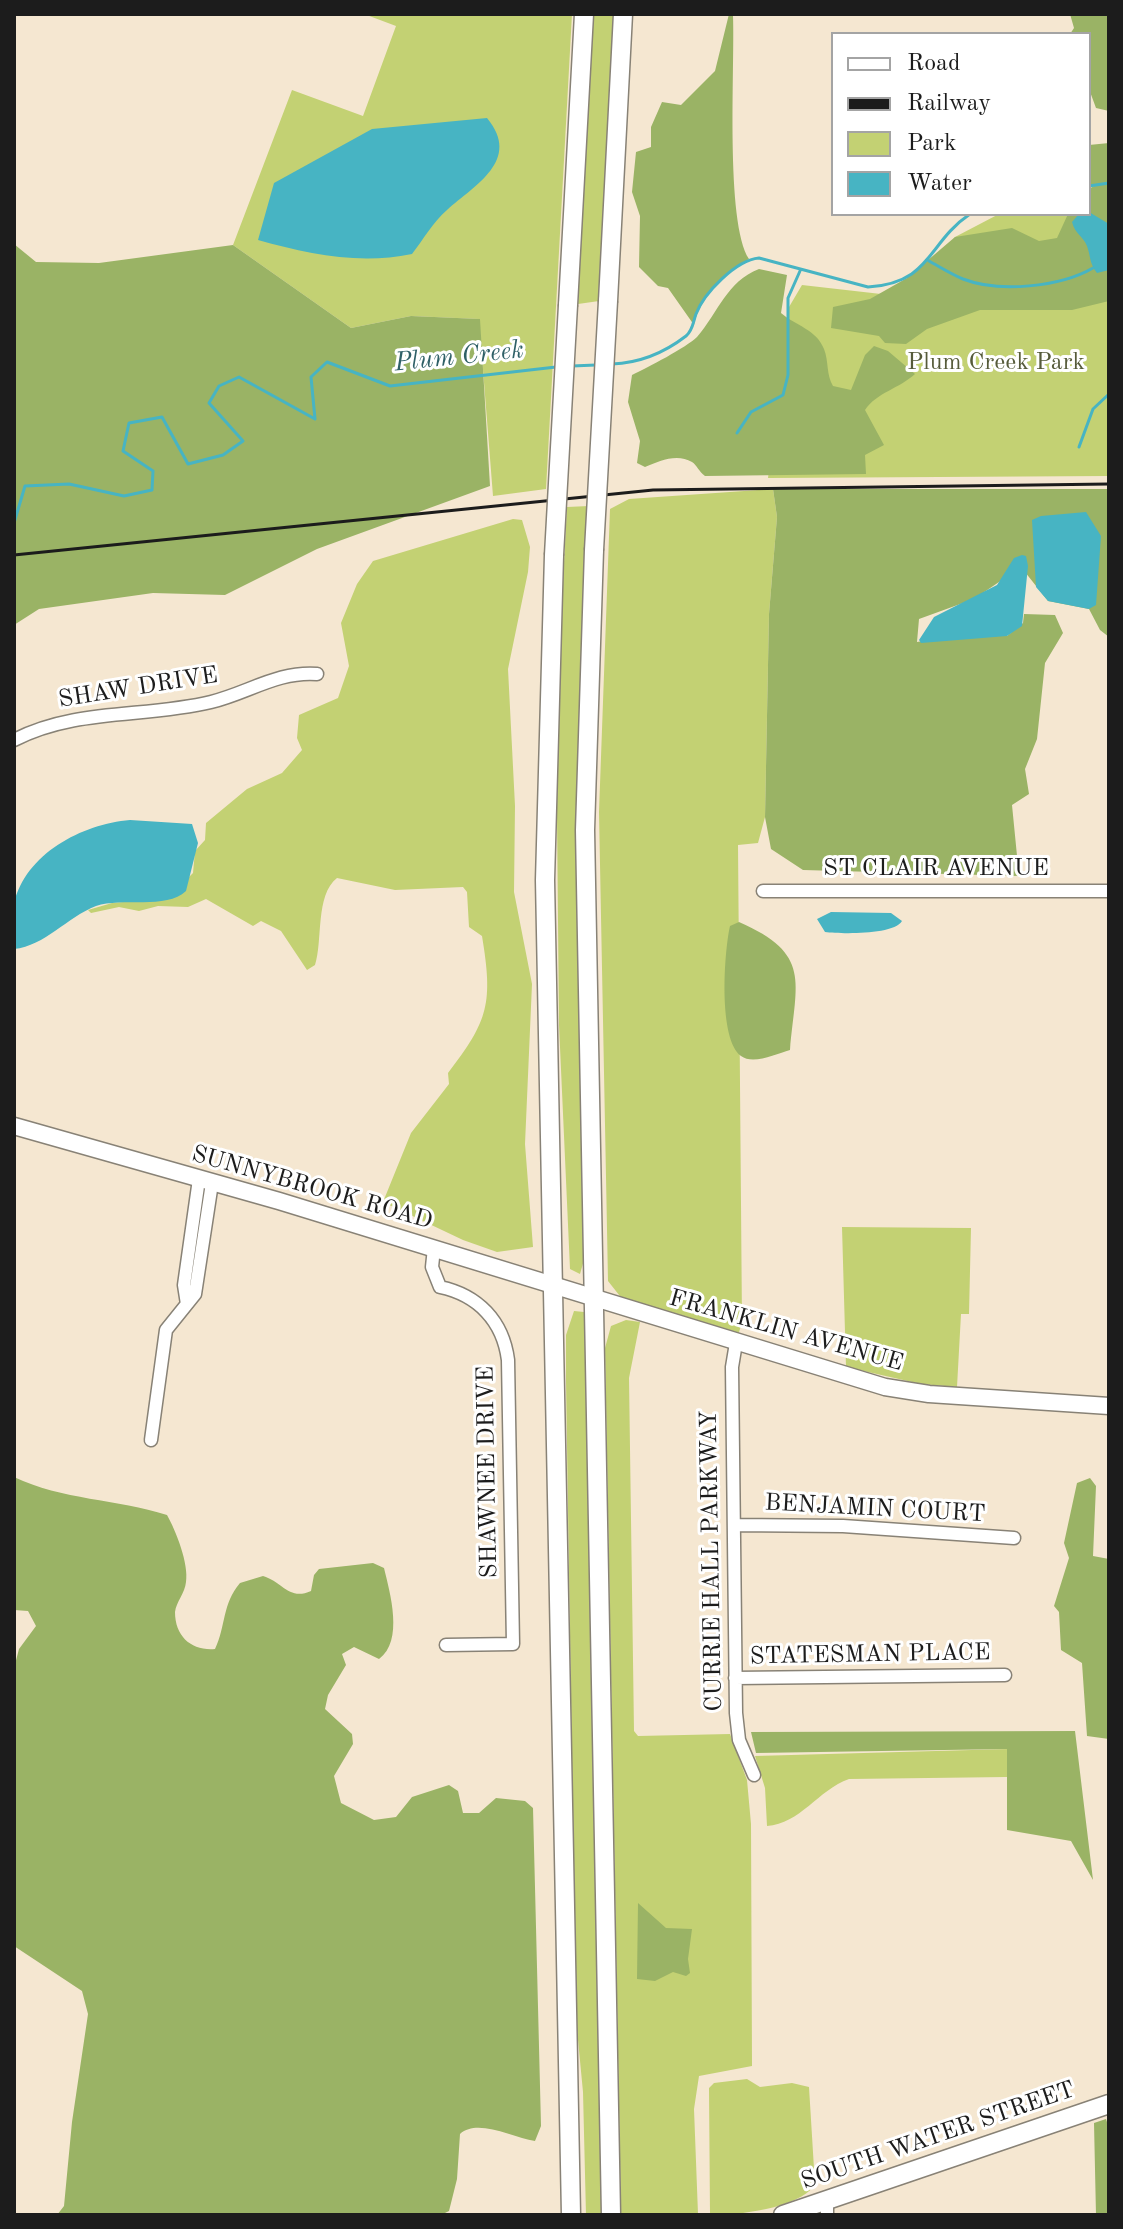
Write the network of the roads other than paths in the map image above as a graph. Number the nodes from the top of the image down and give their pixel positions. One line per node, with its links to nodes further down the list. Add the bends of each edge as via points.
1 (584, 14): 10 (main road, bridge, via 554,555 545,880)
2 (623, 14): 11 (main road, bridge, via 594,550 585,830)
3 (317, 674): 4 (street, SHAW DRIVE, via 287,675 200,704 74,719)
4 (14, 740)
5 (763, 891): 6 (street, ST CLAIR AVENUE)
6 (1109, 891)
7 (14, 1126): 8 (street, SUNNYBROOK ROAD)
8 (206, 1181): 9 (street, SUNNYBROOK ROAD); 14 (street, via 184,1285 187,1304 166,1330)
9 (434, 1248): 10 (street, SUNNYBROOK ROAD); 17 (street, SHAWNEE DRIVE, via 433,1273 440,1287 477,1302 497,1324 506,1345 513,1644)
10 (555, 1285): 11 (street, SUNNYBROOK ROAD); 23 (main road)
11 (596, 1299): 12 (street, FRANKLIN AVENUE); 24 (main road)
12 (736, 1343): 13 (street, FRANKLIN AVENUE, via 903,1391); 15 (street, CURRIE HALL PARKWAY)
13 (1109, 1406)
14 (151, 1440)
15 (734, 1525): 16 (street, BENJAMIN COURT); 19 (street, CURRIE HALL PARKWAY)
16 (1014, 1538)
17 (446, 1645)
18 (1005, 1675): 19 (street, STATESMAN PLACE)
19 (735, 1678): 20 (street, CURRIE HALL PARKWAY, via 737,1730)
20 (754, 1775)
21 (1109, 2104): 22 (main road, SOUTH WATER STREET)
22 (827, 2207): 25 (main road, SOUTH WATER STREET)
23 (571, 2215)
24 (611, 2215)
25 (783, 2215)

